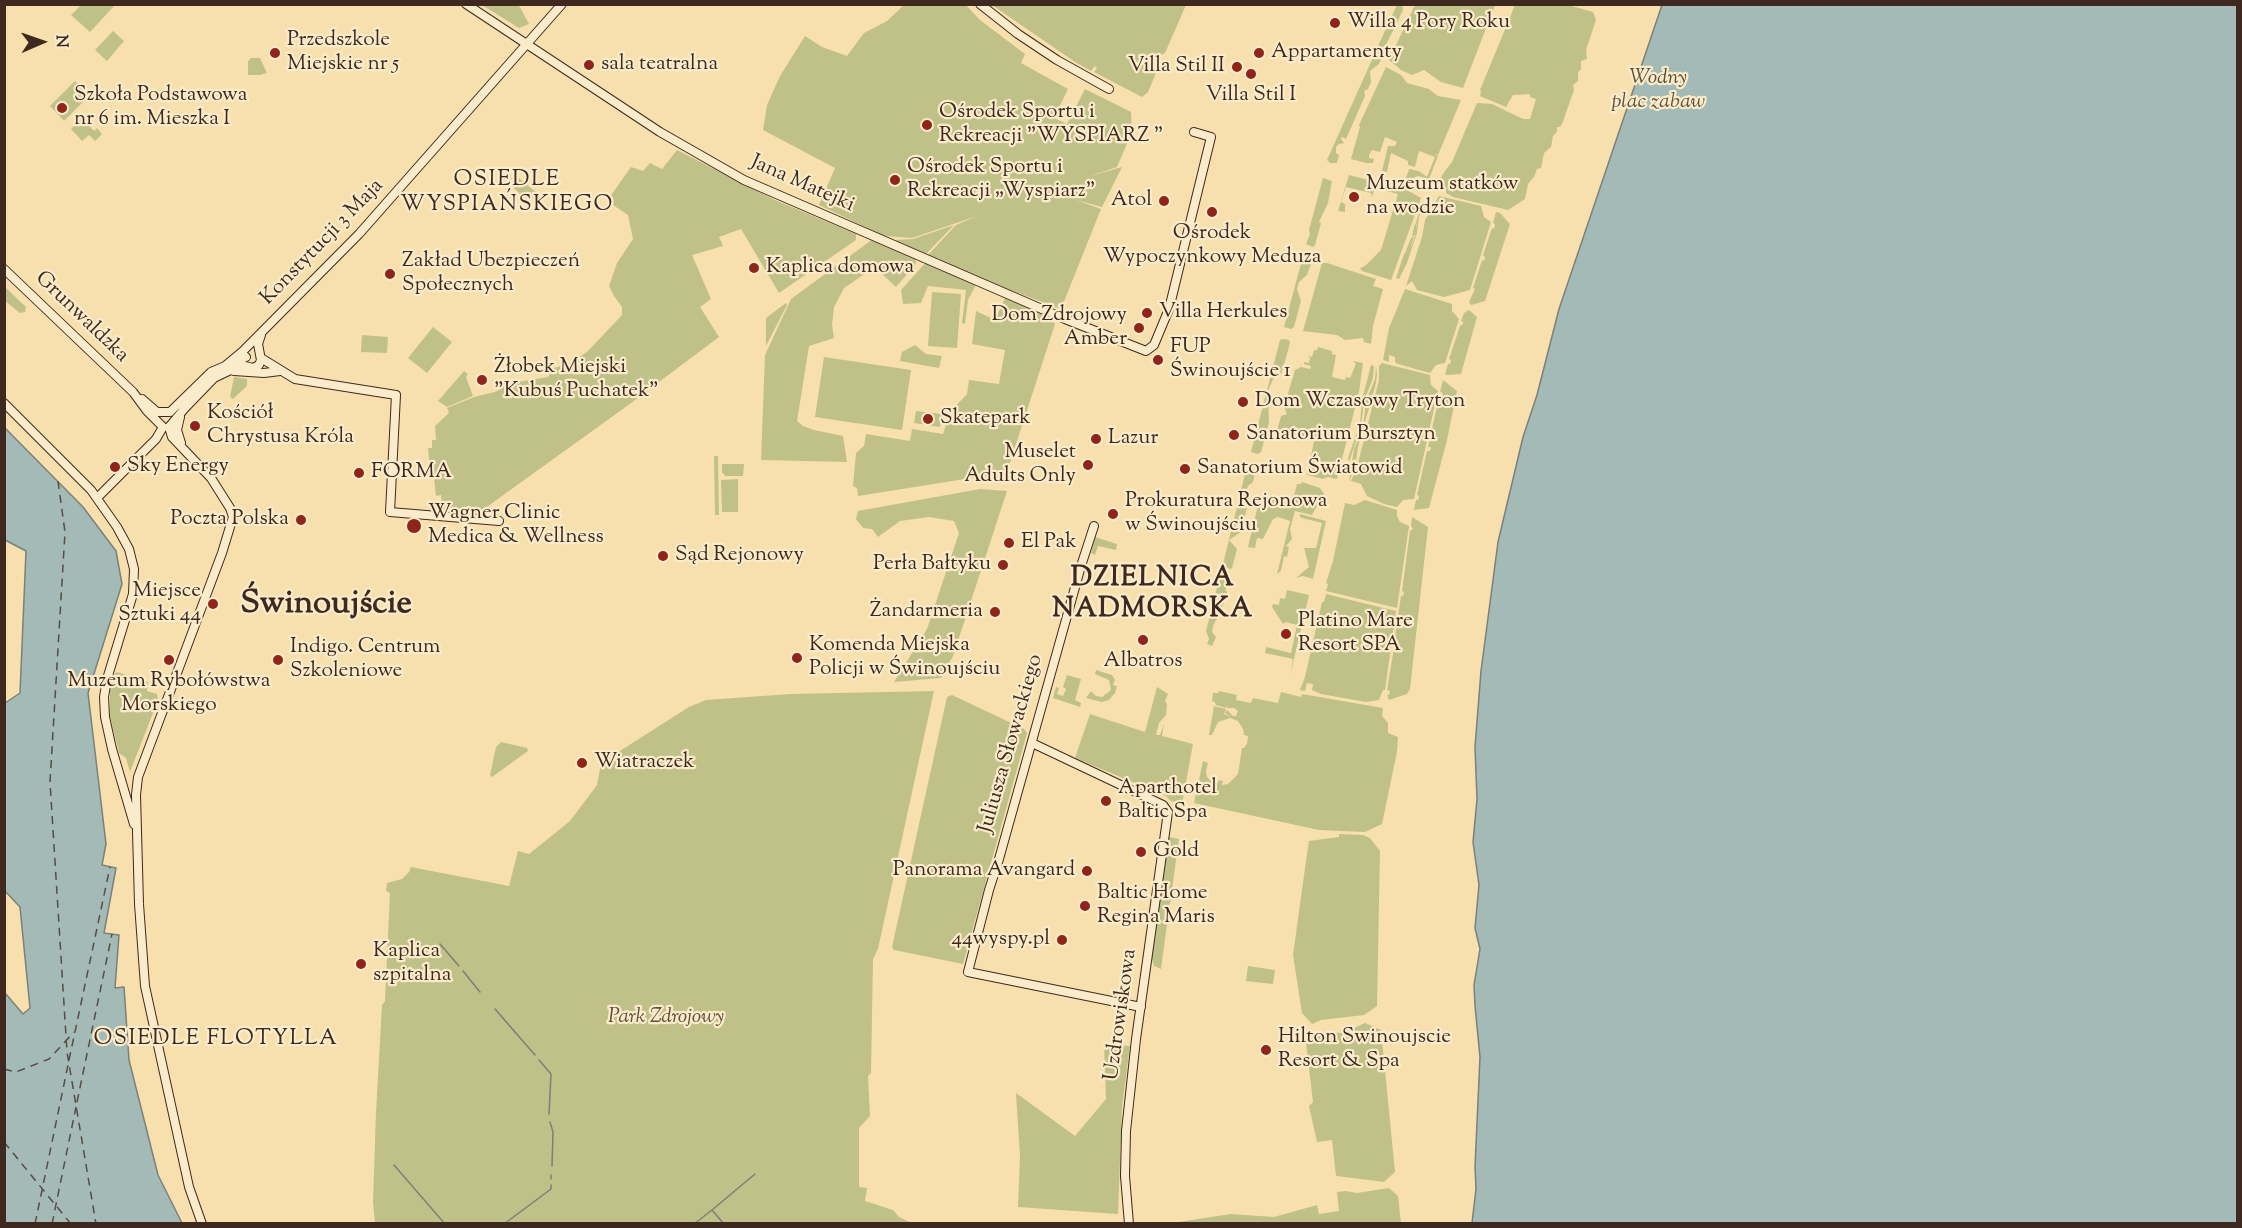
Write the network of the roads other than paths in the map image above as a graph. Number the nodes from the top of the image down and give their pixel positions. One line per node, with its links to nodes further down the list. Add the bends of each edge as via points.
1 (466, 4): 4 (street, Jana Matejki)
2 (562, 4): 4 (street, Konstytucji 3 Maja)
3 (980, 4): 5 (street, via 1057,60)
4 (526, 44): 6 (street, Jana Matejki, via 660,132 744,180 1141,350 1149,351 1154,345 1171,300); 8 (street, Konstytucji 3 Maja, via 359,234)
5 (1109, 89)
6 (1208, 149): 6 (street, via 1211,137 1194,132 1205,141)
7 (4, 269): 15 (street, Grunwaldzka)
8 (262, 331): 9 (street, Konstytucji 3 Maja); 11 (street, Konstytucji 3 Maja)
9 (252, 342): 10 (street, Konstytucji 3 Maja); 13 (street)
10 (247, 355): 11 (street, via 254,351); 12 (street, via 246,363); 13 (street)
11 (260, 356): 12 (street, via 260,363); 14 (street)
12 (252, 367): 13 (street); 14 (street)
13 (228, 368): 14 (street, via 264,373); 17 (street)
14 (279, 370): 23 (street, via 295,379 396,395 390,512)
15 (133, 393): 18 (street, Grunwaldzka); 20 (street, Grunwaldzka)
16 (4, 403): 22 (street)
17 (182, 405): 18 (street); 19 (street); 21 (street, via 177,430)
18 (151, 406): 19 (street, Grunwaldzka)
19 (169, 415): 20 (street); 20 (street)
20 (164, 425): 21 (street, Grunwaldzka); 22 (street, via 156,439)
21 (189, 452): 26 (street, Grunwaldzka, via 211,478 233,520)
22 (97, 498): 27 (street, via 125,539 134,568 133,594 104,697)
23 (499, 521)
24 (1094, 526): 25 (street, Juliusza Słowackiego)
25 (1032, 742): 29 (street, Uzdrowiskowa, via 1163,805 1168,812); 29 (street, Juliusza Słowackiego, via 968,972)
26 (138, 777): 27 (street, via 132,781); 28 (street)
27 (121, 779): 28 (street)
28 (136, 837): 30 (street, via 147,997 189,1187)
29 (1141, 1007): 31 (street, Uzdrowiskowa, via 1126,1131)
30 (202, 1224)
31 (1129, 1224)

